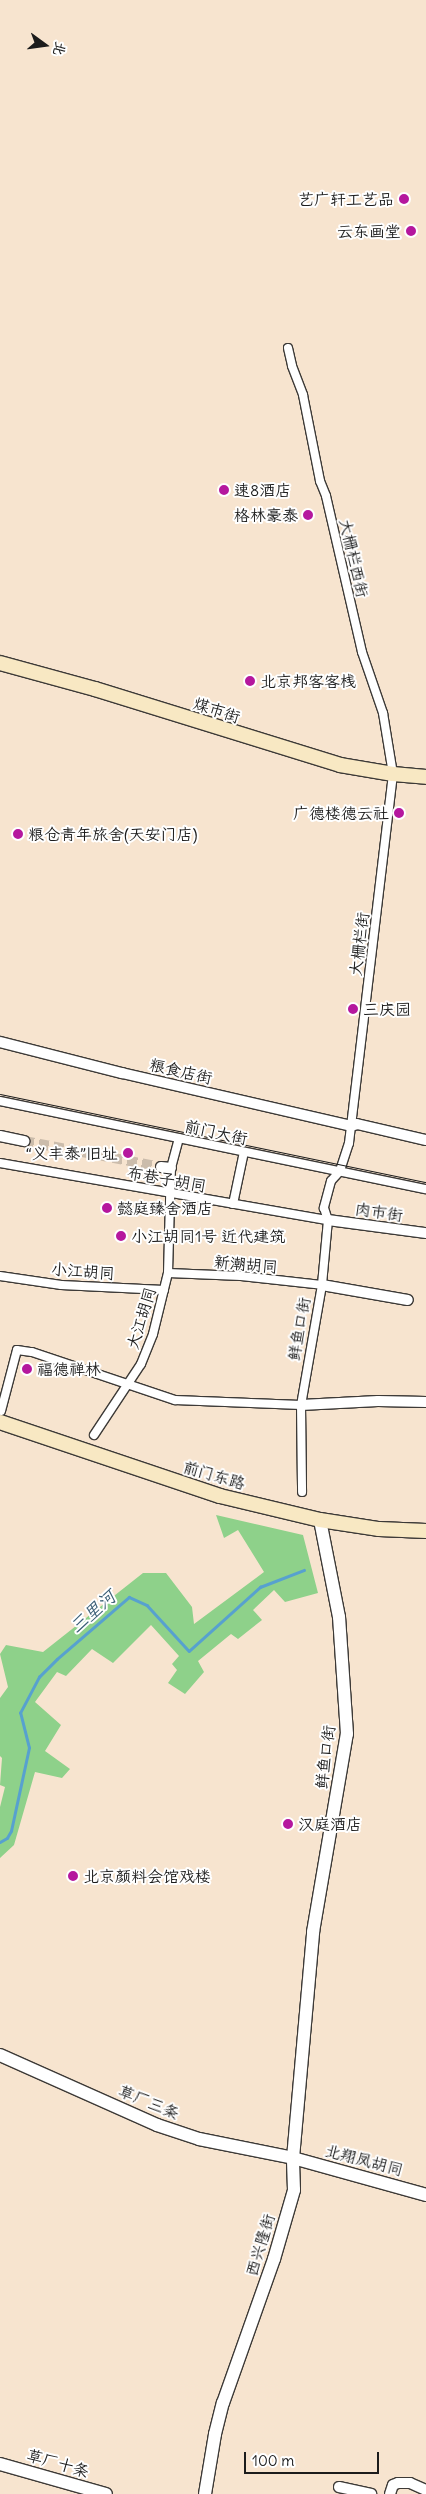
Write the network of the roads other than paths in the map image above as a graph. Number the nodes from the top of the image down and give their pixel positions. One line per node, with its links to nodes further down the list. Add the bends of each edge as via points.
1 (288, 348): 3 (street, 大栅栏西街, via 303,395 320,481 362,652 383,713)
2 (0, 663): 3 (main road, 煤市街, via 327,761)
3 (393, 774): 4 (main road, 煤市街); 7 (street, 大栅栏街)
4 (426, 777)
5 (0, 1042): 7 (street, 粮食店街)
6 (0, 1100): 9 (street, 前门大街)
7 (354, 1125): 10 (street, 粮食店街); 14 (street, 大栅栏街)
8 (0, 1136): 11 (street)
9 (179, 1138): 12 (street, 前门大街); 16 (street, 大江胡同, via 166,1168)
10 (426, 1140)
11 (24, 1141)
12 (244, 1152): 14 (street, 前门大街); 17 (street)
13 (0, 1164): 16 (street, 布巷子胡同)
14 (339, 1173): 15 (street, 前门大街); 18 (street, 鲜鱼口街, via 331,1181 324,1208)
15 (426, 1189)
16 (172, 1194): 17 (street, 布巷子胡同); 20 (street, 大江胡同)
17 (233, 1204): 18 (street, 布巷子胡同)
18 (328, 1220): 19 (street, 肉市街); 22 (street, 鲜鱼口街)
19 (426, 1233)
20 (168, 1273): 22 (street, 新潮胡同, via 241,1276); 23 (street, 大江胡同)
21 (0, 1276): 23 (street, 小江胡同, via 60,1285)
22 (322, 1285): 24 (street); 27 (street, 鲜鱼口街)
23 (164, 1290): 25 (street, 大江胡同, via 153,1334)
24 (408, 1300)
25 (128, 1386): 27 (street, via 175,1400); 28 (street, via 32,1352 17,1350); 30 (street, 大江胡同)
26 (426, 1402): 27 (street)
27 (301, 1405): 31 (street, 鲜鱼口街)
28 (1, 1411)
29 (0, 1422): 32 (main road, 前门东路, via 211,1493)
30 (94, 1435)
31 (302, 1492)
32 (320, 1520): 33 (main road, 前门东路, via 379,1529); 34 (street, 鲜鱼口街, via 339,1617 346,1734 317,1902)
33 (426, 1531)
34 (307, 1997): 36 (street, 西兴隆街)
35 (0, 2055): 36 (street, 草厂三条, via 157,2125 199,2139)
36 (293, 2158): 37 (street, 北翔凤胡同); 42 (street, 西兴隆街, via 294,2190 274,2259 223,2403)
37 (426, 2195)
38 (0, 2464): 41 (street, 草厂十条)
39 (340, 2487): 43 (street)
40 (426, 2490): 44 (street, via 410,2483 398,2483 393,2485)
41 (106, 2494)
42 (205, 2494)
43 (371, 2494)
44 (390, 2494)

